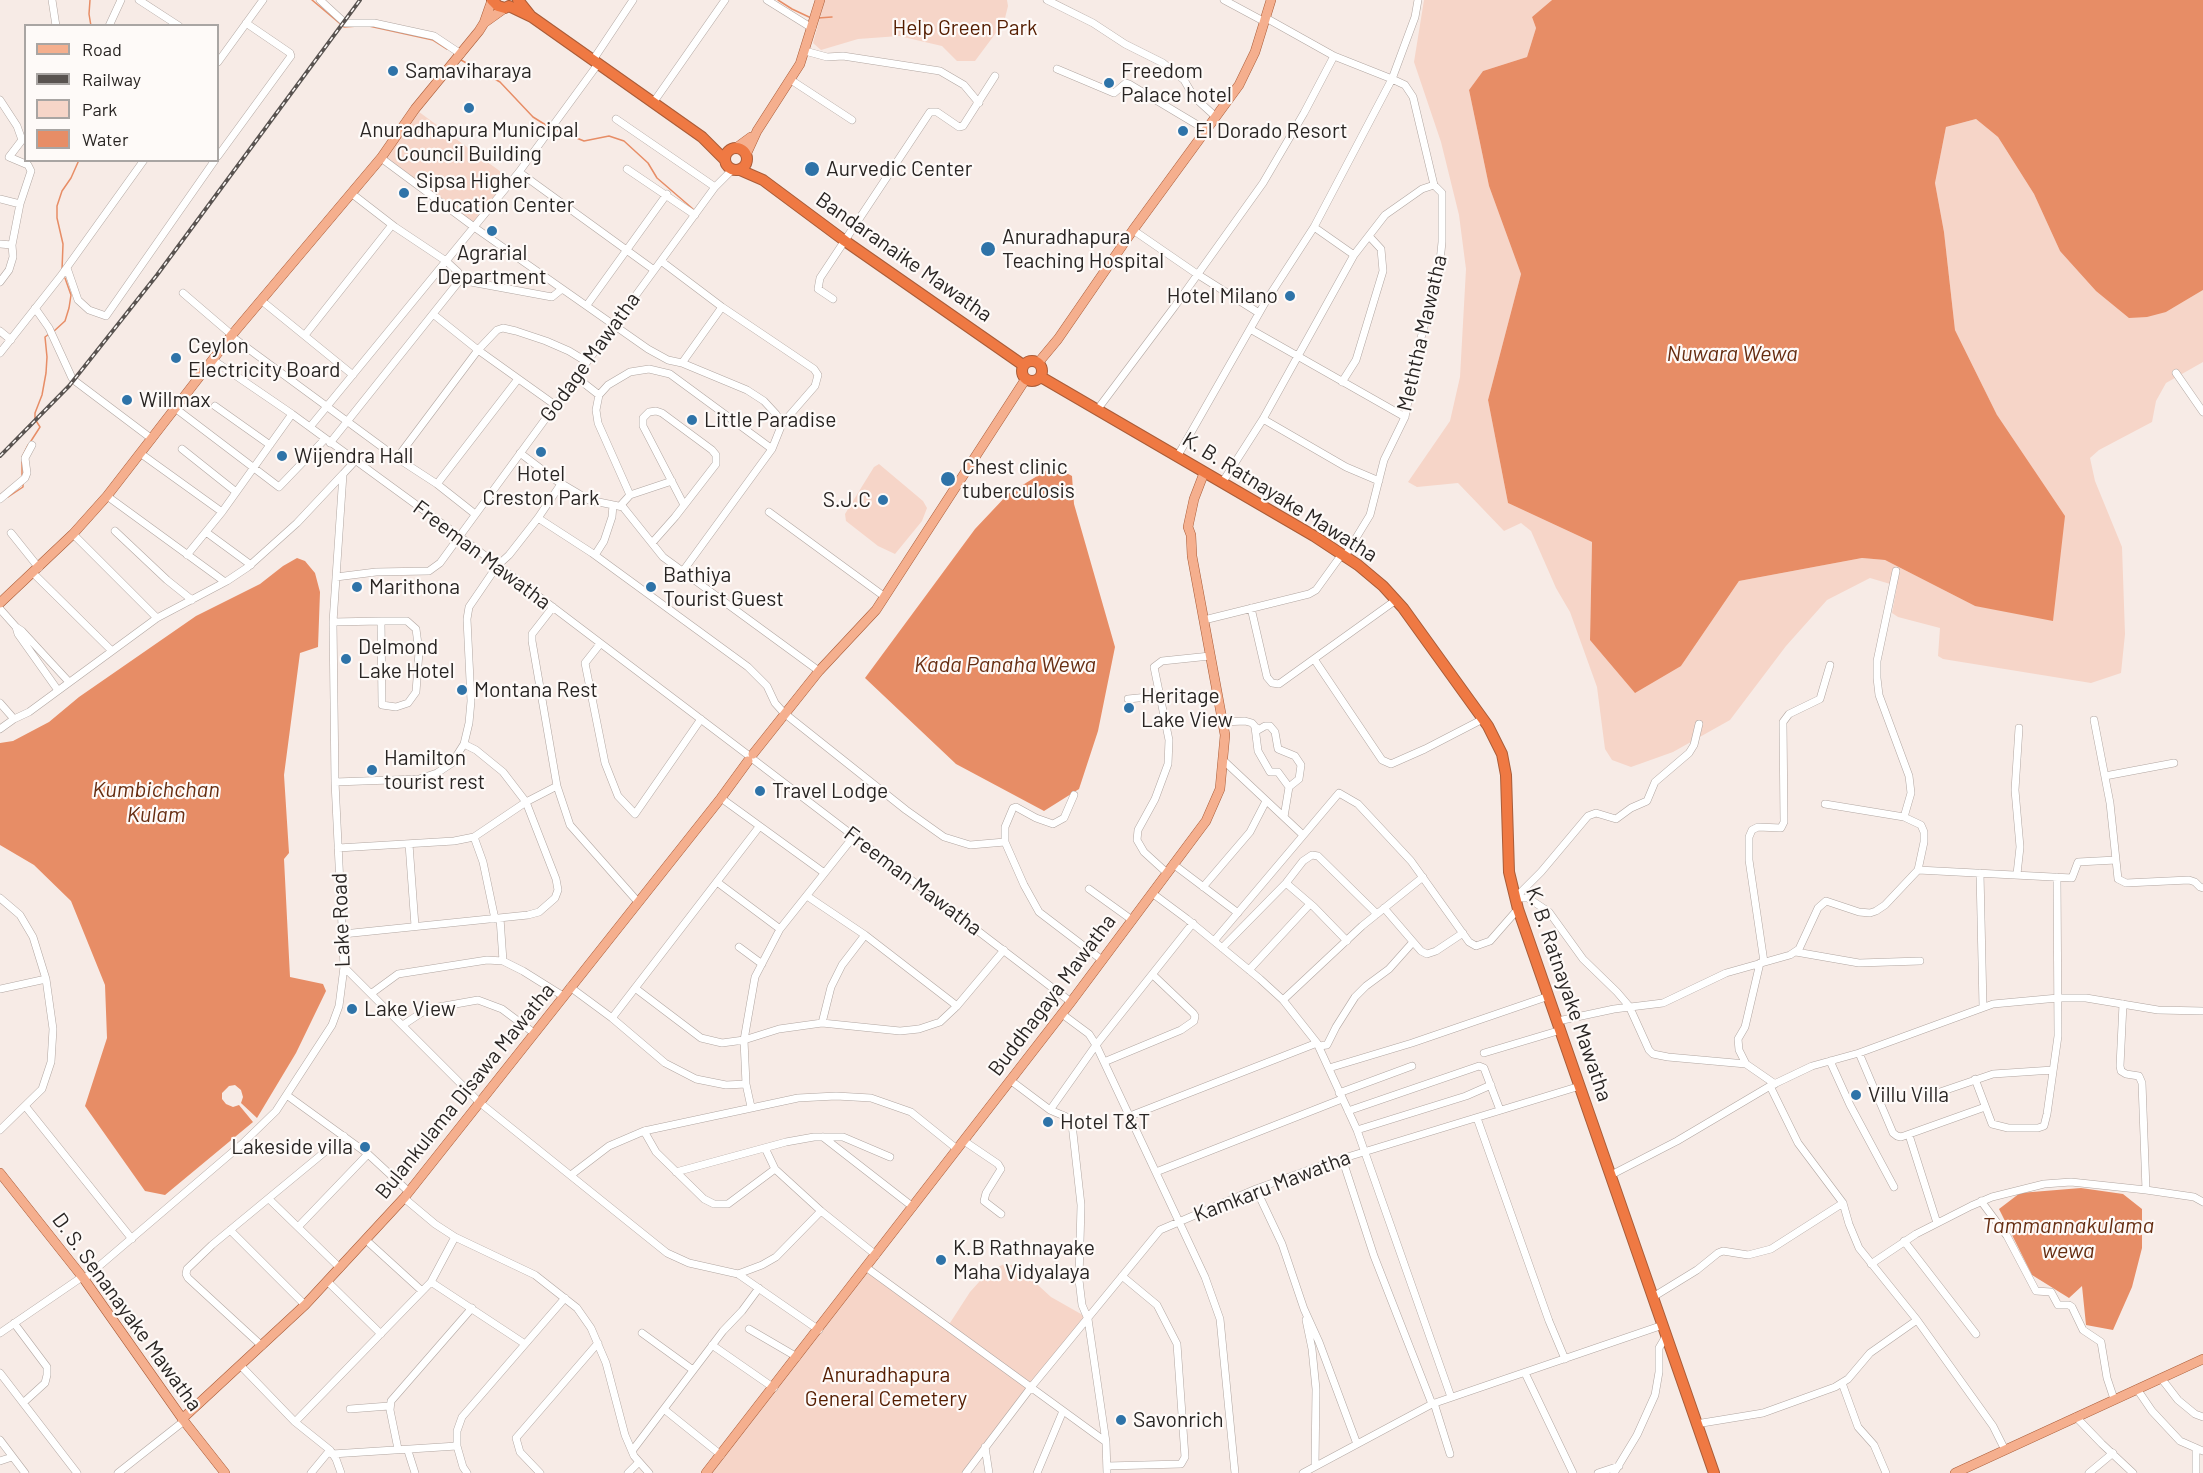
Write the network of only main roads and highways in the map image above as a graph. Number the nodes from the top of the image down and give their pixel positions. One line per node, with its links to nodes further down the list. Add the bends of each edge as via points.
1 (492, 0): 4 (highway, Bandaranaike Mawatha, via 498,6); 5 (main road)
2 (820, 0): 6 (main road, via 805,51)
3 (1271, 0): 12 (main road, via 1245,75)
4 (511, 3): 5 (main road); 7 (highway, Bandaranaike Mawatha)
5 (484, 23): 17 (main road, via 381,158 232,336 107,496)
6 (757, 131): 8 (main road); 9 (main road)
7 (702, 137): 8 (highway, Bandaranaike Mawatha); 10 (highway, Bandaranaike Mawatha)
8 (734, 149): 9 (highway, via 742,150); 10 (highway, via 727,153)
9 (747, 157): 10 (highway, via 745,166); 11 (highway, Bandaranaike Mawatha)
10 (730, 166): 11 (highway, Bandaranaike Mawatha)
11 (763, 180): 13 (highway, Bandaranaike Mawatha)
12 (1038, 363): 13 (highway); 14 (highway, via 1043,370)
13 (1023, 365): 15 (highway)
14 (1041, 376): 15 (highway, via 1036,381); 16 (highway, K. B. Ratnayake Mawatha)
15 (1025, 380): 20 (main road, Bulankulama Disawa Mawatha, via 876,610 784,713 406,1195 305,1305)
16 (1204, 473): 22 (main road, Buddhagaya Mawatha, via 1188,527 1225,735 1220,789 1206,821 1062,1014); 23 (highway, K. B. Ratnayake Mawatha, via 1343,555 1377,581 1396,600 1483,719 1499,748 1506,775 1509,872 1516,904)
17 (0, 603)
18 (0, 1173): 20 (main road, D. S. Senanayake Mawatha, via 83,1278)
19 (2203, 1359): 24 (main road)
20 (183, 1420): 21 (main road, D. S. Senanayake Mawatha)
21 (225, 1473)
22 (706, 1473)
23 (1714, 1473)
24 (1955, 1473)

